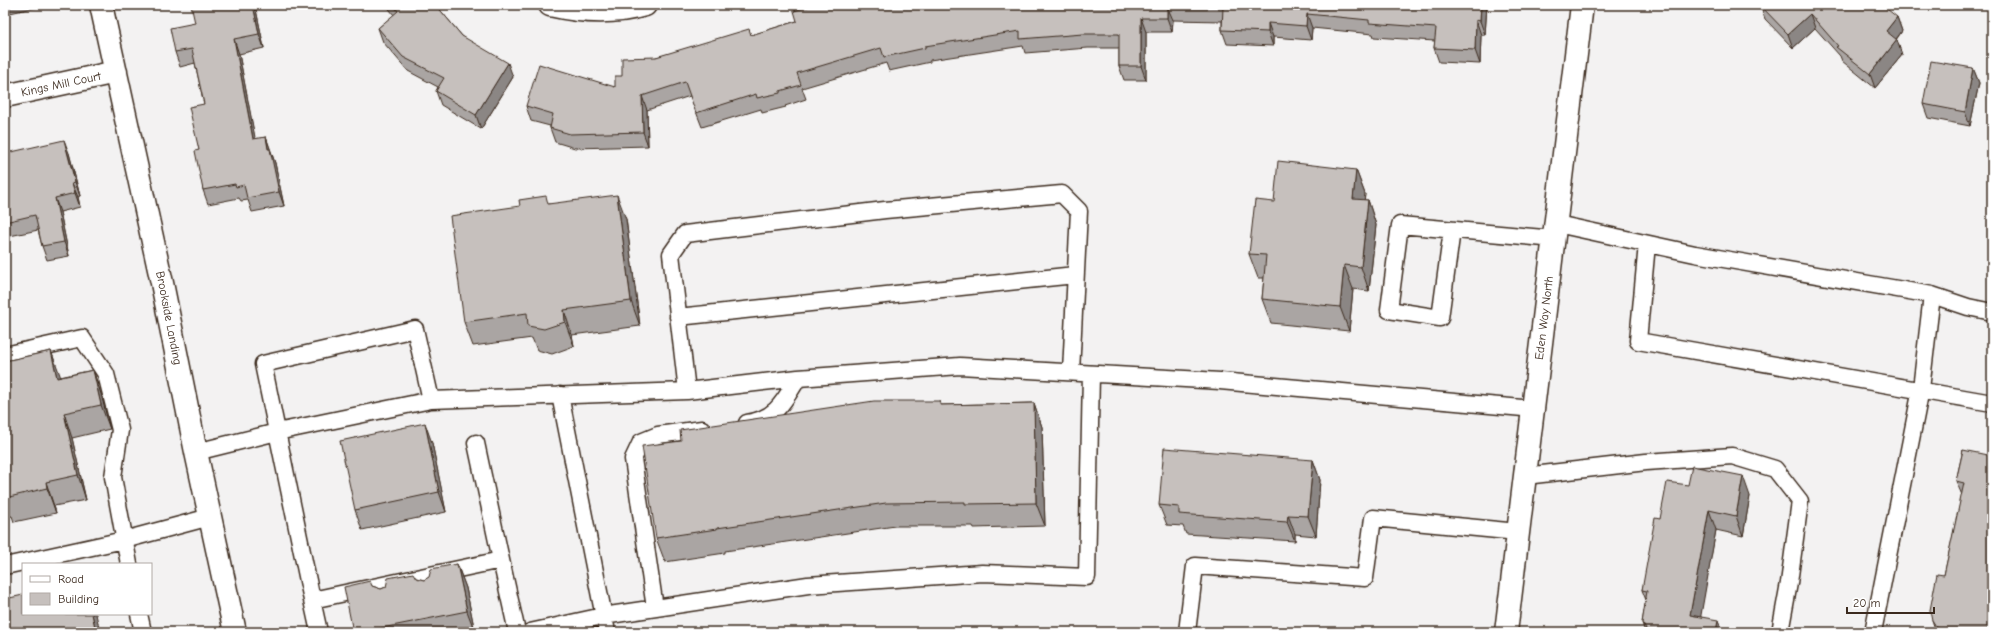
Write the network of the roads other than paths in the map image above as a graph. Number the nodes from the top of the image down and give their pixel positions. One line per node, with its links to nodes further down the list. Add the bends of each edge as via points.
1 (100, 5): 5 (street, Brookside Landing)
2 (550, 5): 3 (street, via 569,9 609,11)
3 (645, 5)
4 (1582, 5): 8 (street, Eden Way North)
5 (116, 72): 6 (street, Kings Mill Court); 26 (street, Brookside Landing)
6 (5, 96)
7 (1452, 230): 7 (lane, via 1400,225 1389,310 1440,318); 8 (lane)
8 (1556, 232): 9 (lane); 23 (street, Eden Way North)
9 (1647, 244): 11 (lane); 18 (lane, via 1638,341)
10 (1076, 275): 13 (lane); 13 (lane, via 1079,211 1062,194 885,210 685,234 671,254); 15 (lane)
11 (1932, 295): 12 (lane); 18 (lane)
12 (1992, 312)
13 (678, 317): 19 (lane)
14 (5, 355): 30 (lane, via 82,338 106,374 120,430 113,477)
15 (1071, 372): 16 (lane); 17 (lane, via 960,366)
16 (1092, 374): 23 (lane, via 1220,381); 35 (lane, via 1087,577 982,573 816,584)
17 (798, 378): 19 (lane); 35 (lane, via 780,409 760,421 658,435 641,442 633,459)
18 (1921, 389): 22 (lane); 47 (lane)
19 (687, 391): 20 (lane)
20 (560, 395): 21 (lane); 37 (lane)
21 (431, 400): 24 (lane); 24 (lane, via 415,329 263,364)
22 (1992, 402)
23 (1533, 409): 27 (street, Eden Way North)
24 (277, 432): 26 (lane); 34 (lane)
25 (476, 442): 31 (lane)
26 (196, 452): 28 (street, Brookside Landing)
27 (1525, 476): 29 (street, Eden Way North); 46 (lane, via 1646,462 1732,456 1775,469 1800,502)
28 (210, 517): 30 (lane); 39 (street, Brookside Landing)
29 (1518, 532): 44 (lane, via 1373,518 1365,578 1195,566); 45 (street, Eden Way North)
30 (124, 540): 32 (lane); 33 (lane)
31 (501, 560): 34 (lane, via 428,582 385,591); 41 (lane)
32 (129, 563)
33 (5, 566)
34 (312, 600): 40 (lane)
35 (655, 608): 37 (lane)
36 (139, 615): 38 (lane)
37 (603, 616): 42 (lane); 43 (lane)
38 (143, 632)
39 (235, 632)
40 (319, 632)
41 (517, 632)
42 (530, 632)
43 (607, 632)
44 (1187, 632)
45 (1506, 632)
46 (1780, 632)
47 (1873, 632)

